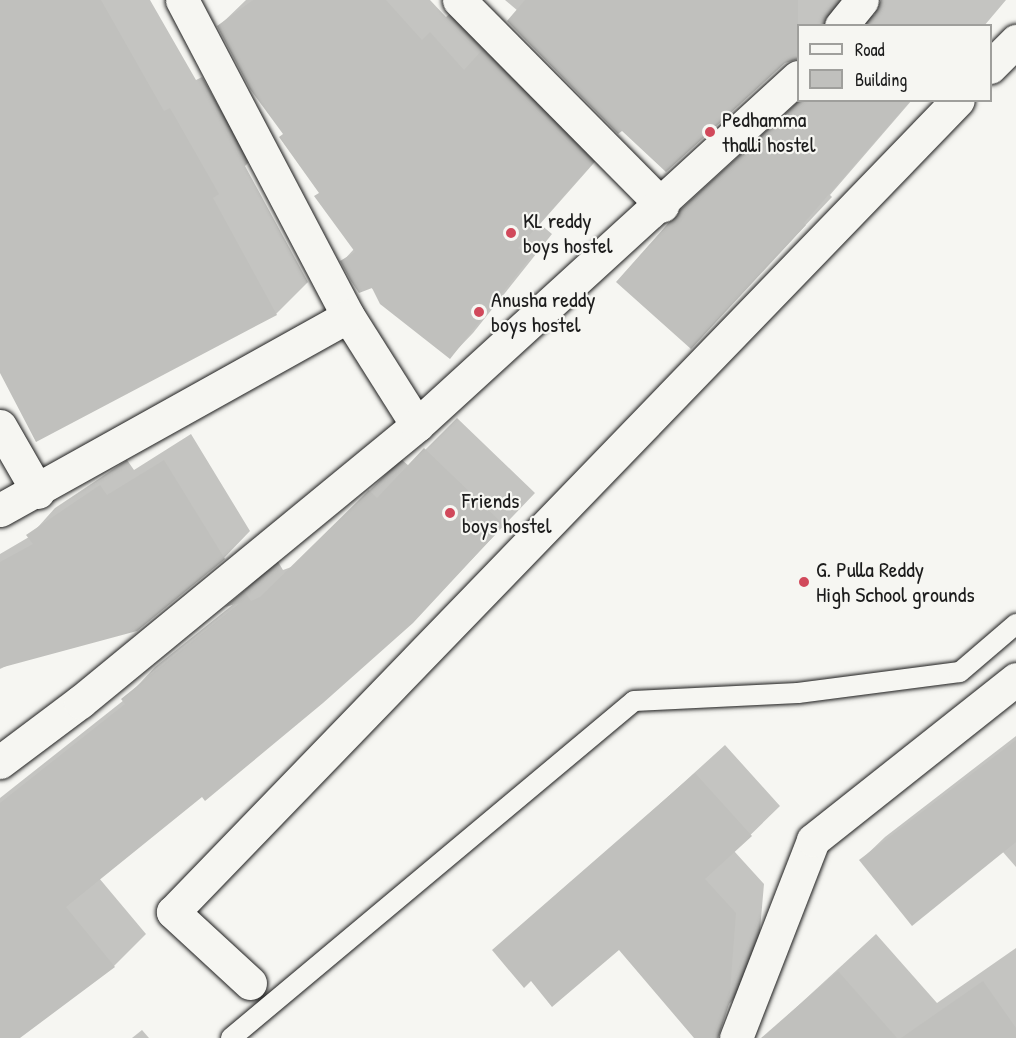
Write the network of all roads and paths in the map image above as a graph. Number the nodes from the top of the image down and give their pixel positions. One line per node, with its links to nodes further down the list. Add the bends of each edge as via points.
1 (182, 0): 10 (street)
2 (459, 0): 9 (street)
3 (862, 0): 4 (street)
4 (843, 24)
5 (1016, 41): 6 (street)
6 (992, 65)
7 (797, 78): 9 (street)
8 (956, 102): 18 (street, via 173,912)
9 (663, 205): 11 (street)
10 (348, 316): 11 (street); 13 (street)
11 (417, 425): 17 (street, via 80,702)
12 (0, 426): 13 (street)
13 (38, 492): 14 (street)
14 (0, 510)
15 (1016, 624): 19 (lane, via 960,672 798,693 634,701)
16 (1016, 679): 20 (street, via 813,840)
17 (0, 762)
18 (250, 983)
19 (231, 1038)
20 (736, 1038)

